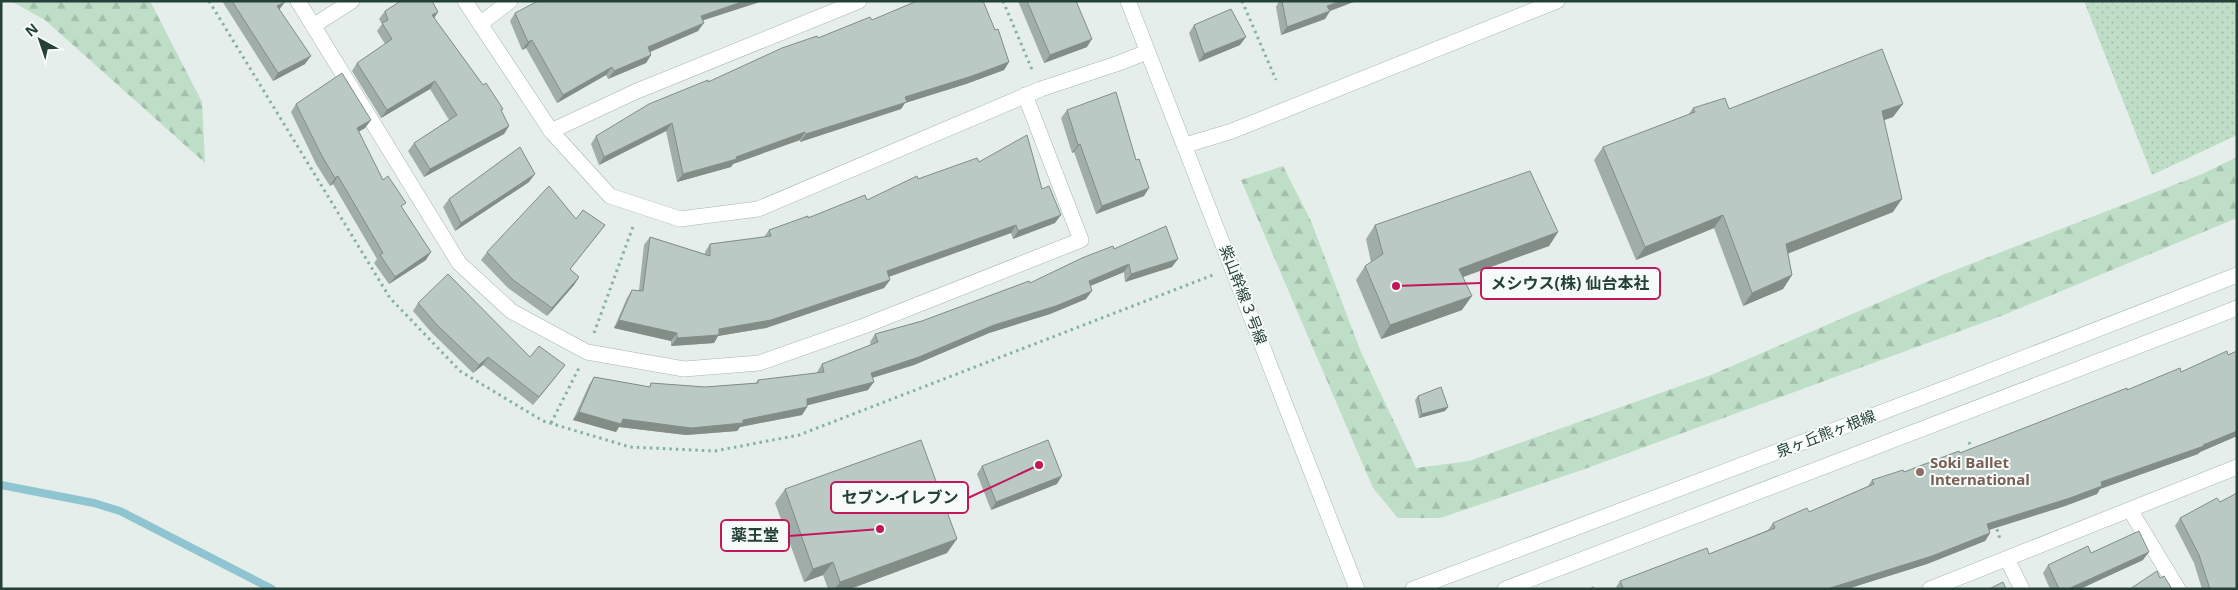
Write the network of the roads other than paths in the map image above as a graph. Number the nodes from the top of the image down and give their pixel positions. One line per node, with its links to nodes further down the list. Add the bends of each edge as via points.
1 (298, 1): 9 (street)
2 (352, 1): 9 (street)
3 (465, 1): 8 (street)
4 (510, 1): 8 (street)
5 (859, 1): 12 (street, via 637,91)
6 (1128, 1): 10 (street, 紫山幹線３号線)
7 (1557, 1): 13 (street, via 1232,131)
8 (480, 24): 12 (street)
9 (313, 26): 11 (street, via 459,263 511,311 587,352 684,369 759,363 864,326 1081,240)
10 (1147, 52): 11 (street); 13 (street, 紫山幹線３号線)
11 (1025, 95): 12 (street, via 758,209 680,220 610,196)
12 (551, 131)
13 (1186, 145): 19 (street, 紫山幹線３号線)
14 (2237, 275): 20 (street, 泉ヶ丘熊ヶ根線)
15 (2237, 308): 21 (street, 泉ヶ丘熊ヶ根線)
16 (2237, 467): 17 (street)
17 (2130, 510): 18 (street); 24 (street)
18 (2006, 558): 22 (street); 23 (street)
19 (1356, 589)
20 (1413, 589)
21 (1505, 589)
22 (1930, 589)
23 (2022, 589)
24 (2178, 589)

